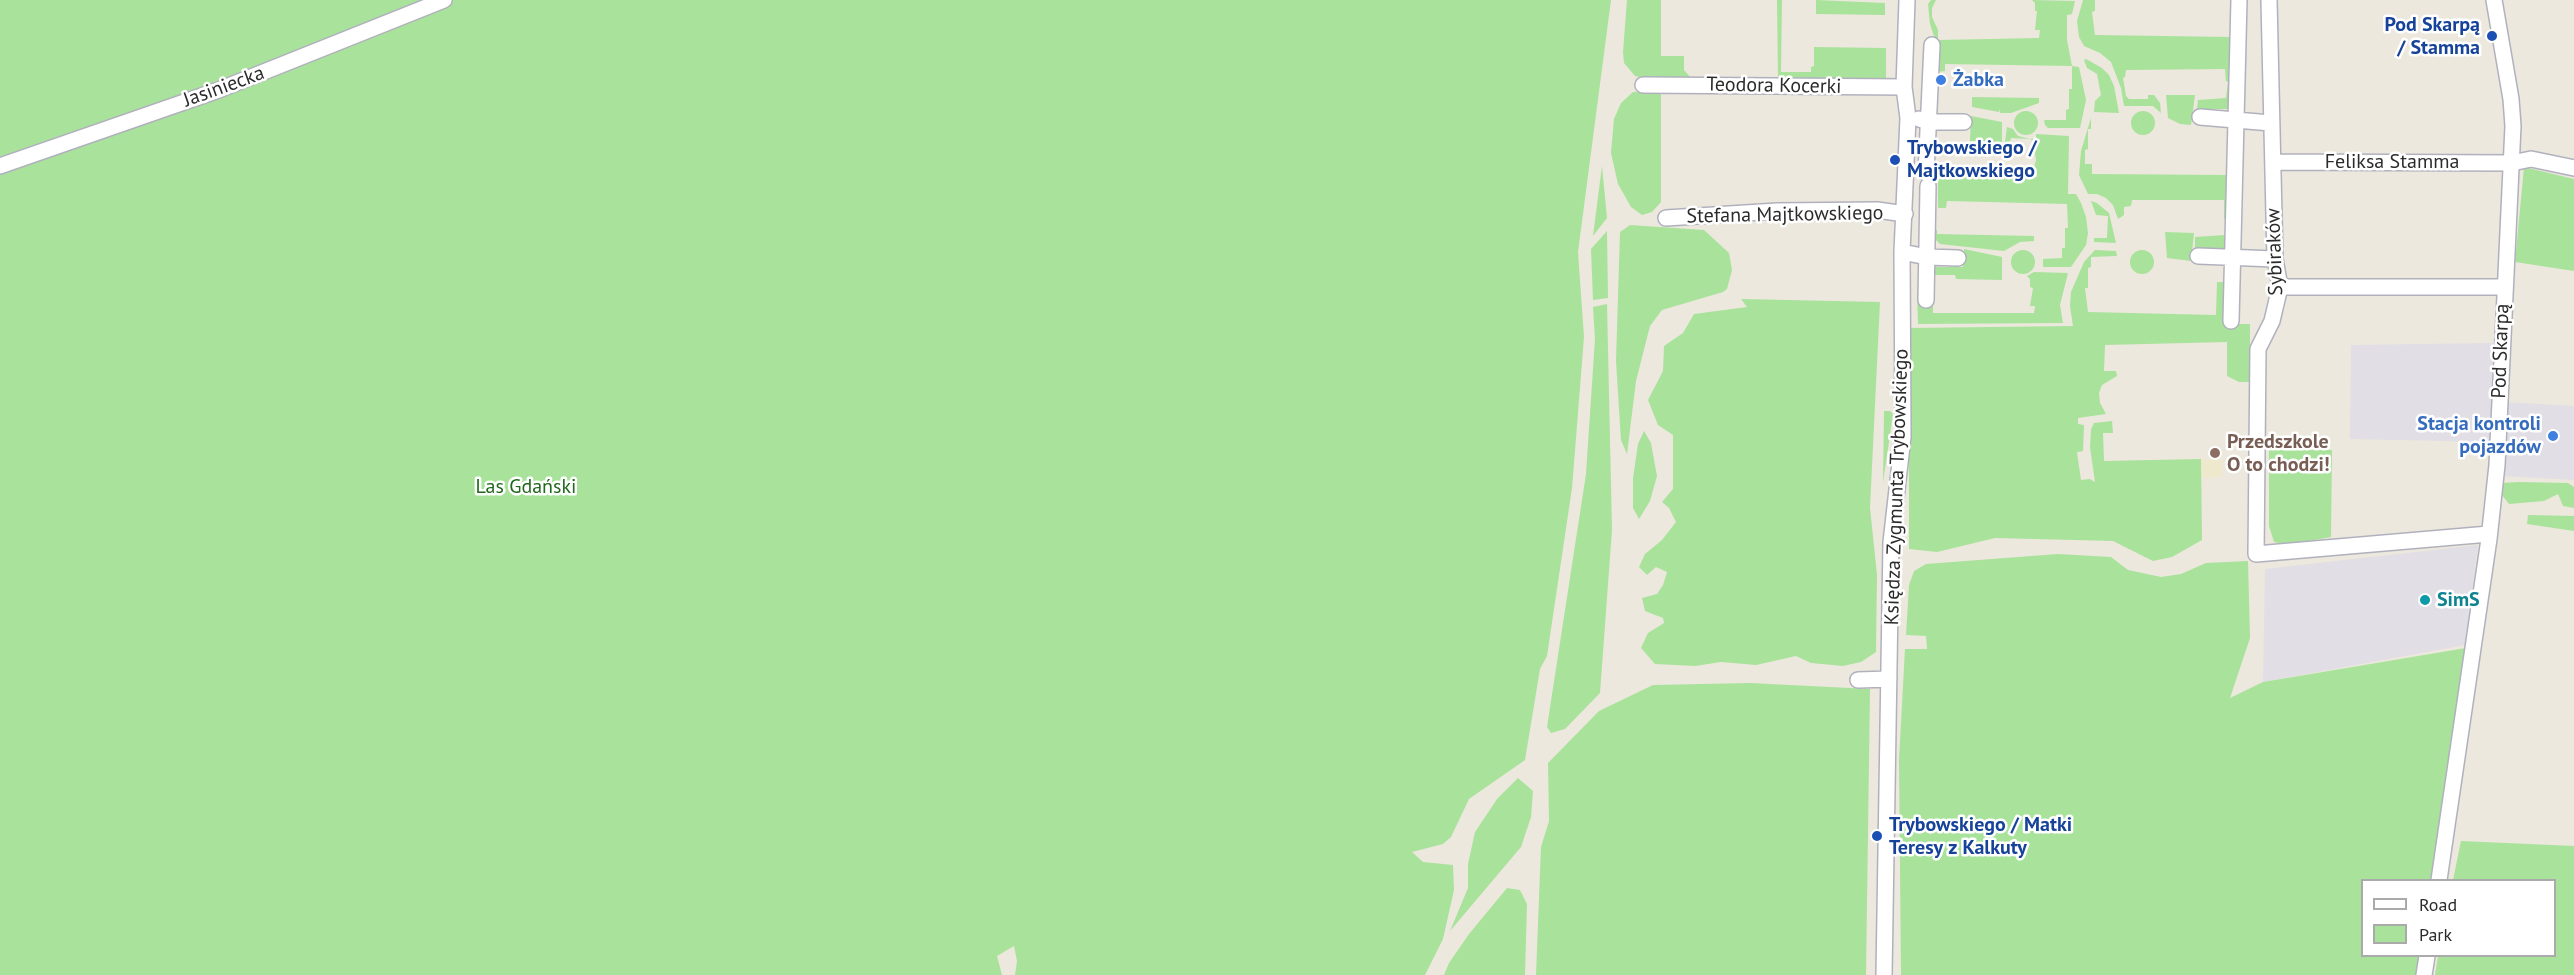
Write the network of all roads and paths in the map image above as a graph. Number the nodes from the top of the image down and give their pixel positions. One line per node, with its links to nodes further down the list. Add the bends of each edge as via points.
1 (444, 0): 17 (street, Jasiniecka, via 216,91)
2 (1907, 0): 8 (street, Księdza Zygmunta Trybowskiego)
3 (2239, 0): 11 (street)
4 (2269, 0): 14 (street, Sybiraków)
5 (2494, 0): 16 (street, Pod Skarpą, via 2511,99)
6 (1932, 45): 12 (street)
7 (1643, 85): 8 (street, Teodora Kocerki)
8 (1904, 87): 10 (street, Księdza Zygmunta Trybowskiego)
9 (2200, 117): 11 (street)
10 (1908, 118): 12 (street); 19 (street, Księdza Zygmunta Trybowskiego)
11 (2236, 119): 14 (street); 25 (street)
12 (1928, 122): 13 (street); 23 (street)
13 (1964, 122)
14 (2271, 123): 15 (street, Sybiraków)
15 (2273, 162): 16 (street, Feliksa Stamma); 26 (street, Sybiraków)
16 (2512, 163): 18 (street, Feliksa Stamma, via 2531,159); 28 (street, Pod Skarpą)
17 (0, 166)
18 (2574, 168)
19 (1905, 214): 20 (street, Stefana Majtkowskiego, via 1877,210 1777,211); 21 (street, Księdza Zygmunta Trybowskiego)
20 (1666, 218)
21 (1902, 252): 23 (street); 32 (street, Księdza Zygmunta Trybowskiego, via 1903,437 1891,542)
22 (2198, 256): 25 (street)
23 (1927, 257): 24 (street); 29 (street)
24 (1958, 258)
25 (2232, 258): 26 (street); 30 (street)
26 (2275, 259): 27 (street, Sybiraków)
27 (2280, 287): 28 (street); 31 (street, Sybiraków, via 2272,321 2258,349 2256,554)
28 (2504, 287): 31 (street, Pod Skarpą, via 2497,465)
29 (1926, 300)
30 (2231, 321)
31 (2490, 534): 34 (street, Pod Skarpą)
32 (1889, 679): 33 (street); 36 (street, Księdza Zygmunta Trybowskiego)
33 (1858, 680)
34 (2439, 879)
35 (2427, 957): 37 (street)
36 (1884, 975)
37 (2424, 975)

